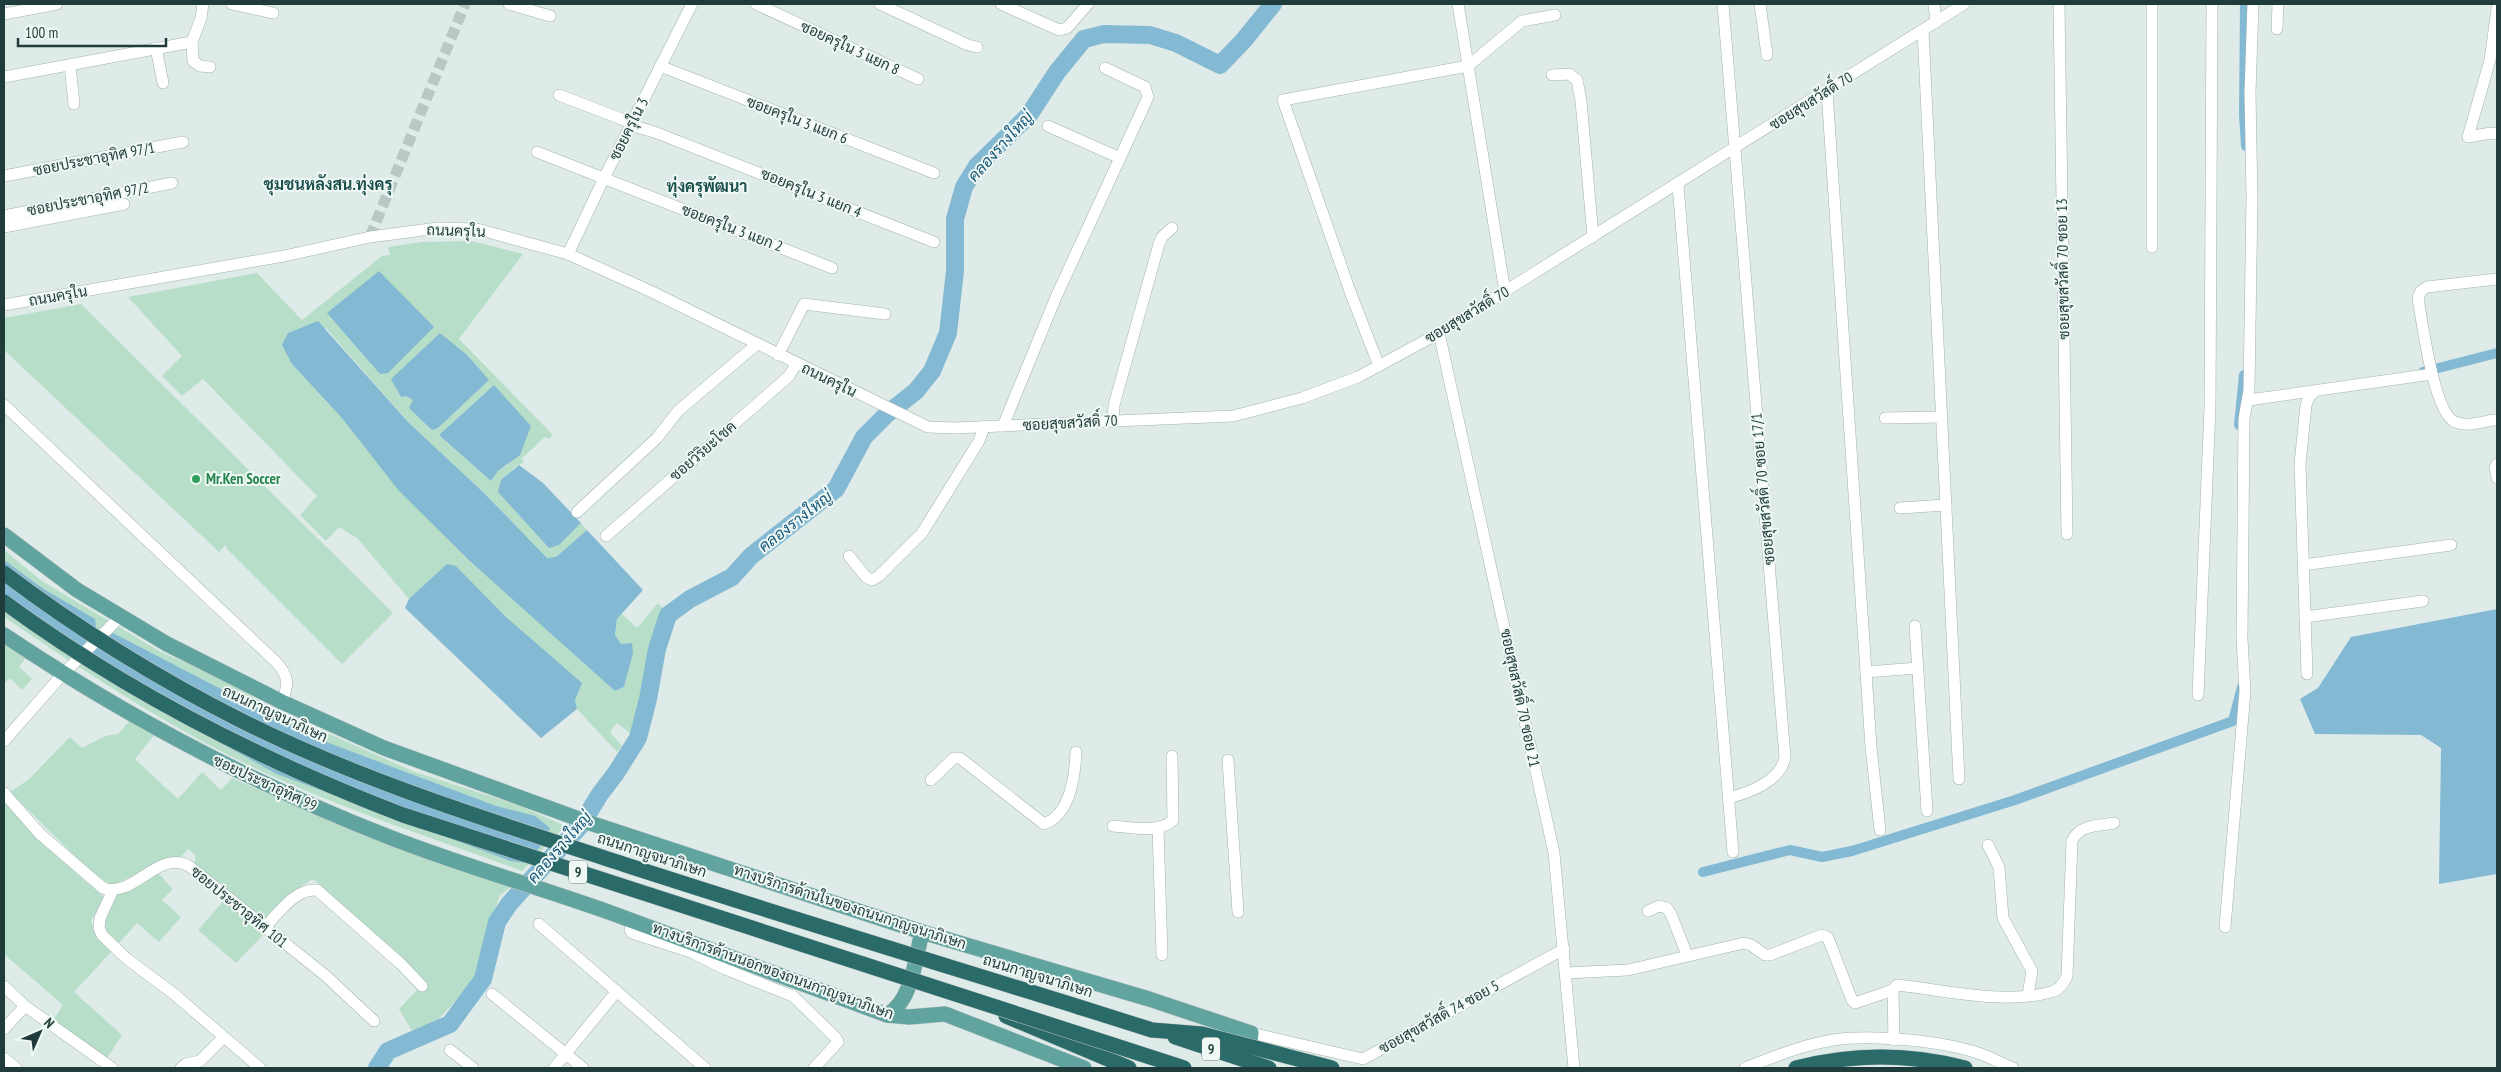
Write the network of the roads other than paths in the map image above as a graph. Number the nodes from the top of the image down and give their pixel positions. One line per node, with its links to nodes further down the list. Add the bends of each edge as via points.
1 (57, 4): 22 (street)
2 (203, 4): 28 (street)
3 (232, 4): 21 (street)
4 (509, 4): 24 (street)
5 (692, 4): 33 (street, ซอยครุใน 3)
6 (756, 4): 39 (street, ซอยครุใน 3 แยก 8)
7 (880, 4): 29 (street)
8 (1000, 4): 9 (street, via 1059,30 1067,28)
9 (1088, 4)
10 (1458, 4): 34 (street)
11 (1723, 4): 48 (street, ซอยสุขสวัสดิ์ 70 ซอย 17/1)
12 (1760, 4): 31 (street)
13 (1934, 4): 25 (street)
14 (1964, 4): 25 (street, ซอยสุขสวัสดิ์ 70)
15 (2059, 4): 90 (street, ซอยสุขสวัสดิ์ 70 ซอย 13)
16 (2152, 4): 62 (street)
17 (2212, 4): 107 (street, via 2210,407)
18 (2253, 4): 76 (street)
19 (2278, 4): 27 (street)
20 (2497, 9): 46 (street, via 2490,60 2468,137)
21 (273, 13)
22 (4, 14)
23 (1555, 15): 34 (street, via 1522,21)
24 (550, 16)
25 (1936, 22): 26 (street, ซอยสุขสวัสดิ์ 70)
26 (1923, 30): 41 (street, ซอยสุขสวัสดิ์ 70); 79 (street)
27 (2277, 30)
28 (192, 42): 30 (street); 35 (street, via 193,61)
29 (977, 47)
30 (156, 48): 32 (street); 40 (street)
31 (1767, 55)
32 (70, 65): 38 (street); 43 (street)
33 (660, 66): 44 (street, ซอยครุใน 3); 51 (street, ซอยครุใน 3 แยก 6)
34 (1468, 66): 66 (street); 73 (street, via 1283,100)
35 (210, 67)
36 (1106, 68): 50 (street, via 1146,86 1148,92)
37 (1552, 75): 60 (street, via 1569,74 1577,80)
38 (4, 78)
39 (918, 79)
40 (163, 83)
41 (1827, 90): 48 (street, ซอยสุขสวัสดิ์ 70); 104 (street)
42 (559, 94): 44 (street, ซอยครุใน 3 แยก 4)
43 (74, 104)
44 (632, 124): 53 (street, ซอยครุใน 3); 61 (street, ซอยครุใน 3 แยก 4)
45 (1048, 126): 50 (street)
46 (2497, 134)
47 (183, 142): 52 (street, ซอยประชาอุทิศ 97/1)
48 (1735, 149): 55 (street, ซอยสุขสวัสดิ์ 70); 116 (street, ซอยสุขสวัสดิ์ 70 ซอย 17/1, via 1785,757 1775,774 1759,786)
49 (537, 152): 53 (street, ซอยครุใน 3 แยก 2)
50 (1120, 158): 83 (street, via 1049,313)
51 (934, 173)
52 (4, 176)
53 (604, 178): 63 (street, ซอยครุใน 3); 64 (street, ซอยครุใน 3 แยก 2)
54 (172, 183): 57 (street, ซอยประชาอุทิศ 97/2)
55 (1678, 185): 60 (street, ซอยสุขสวัสดิ์ 70); 116 (street)
56 (124, 204): 58 (street)
57 (4, 216)
58 (4, 227)
59 (1172, 228): 82 (street, via 1159,244 1114,405)
60 (1593, 237): 66 (street, ซอยสุขสวัสดิ์ 70)
61 (934, 242)
62 (2152, 247)
63 (568, 254): 67 (street, ถนนครุใน, via 496,233 438,228 370,237 284,256); 70 (street, ถนนครุใน)
64 (832, 268)
65 (2497, 279): 74 (street, via 2428,287 2421,291 2418,298)
66 (1505, 292): 69 (street, ซอยสุขสวัสดิ์ 70)
67 (4, 305)
68 (885, 314): 71 (street, via 804,304)
69 (1439, 333): 73 (street, ซอยสุขสวัสดิ์ 70); 132 (street, ซอยสุขสวัสดิ์ 70 ซอย 21, via 1554,853)
70 (757, 344): 71 (street, ถนนครุใน); 89 (street, via 678,411 657,438)
71 (778, 355): 72 (street, ถนนครุใน)
72 (796, 364): 78 (street, ถนนครุใน); 92 (street, ซอยวิริยะโชค, via 789,376)
73 (1379, 366): 82 (street, ซอยสุขสวัสดิ์ 70, via 1302,398 1233,416)
74 (2432, 374): 75 (street); 81 (street, via 2445,414 2455,422 2470,424)
75 (2314, 392): 76 (street); 95 (street, via 2306,405 2300,464)
76 (2249, 400): 129 (street, via 2244,420 2242,612 2245,697)
77 (4, 405): 108 (street, via 276,662 287,675)
78 (906, 416): 84 (street, ซอยสุขสวัสดิ์ 70, via 928,427)
79 (1942, 417): 80 (street); 87 (street)
80 (1885, 418)
81 (2494, 420)
82 (1113, 421): 83 (street, ซอยสุขสวัสดิ์ 70)
83 (1003, 426): 84 (street, ซอยสุขสวัสดิ์ 70)
84 (984, 427): 94 (street, via 979,441 922,533 879,576 872,580 866,577)
85 (2497, 464): 86 (street)
86 (2497, 478)
87 (1946, 505): 88 (street); 113 (street)
88 (1900, 508)
89 (577, 512)
90 (2067, 534)
91 (4, 535): 99 (main road, ทางบริการด้านในของถนนกาญจนาภิเษก, via 77,590)
92 (606, 536)
93 (2451, 545): 95 (street)
94 (849, 556)
95 (2303, 565): 100 (street)
96 (4, 572): 148 (highway, ถนนกาญจนาภิเษก / 9, bridge, via 45,604 147,669 244,722 343,765 442,803 624,864)
97 (2423, 601): 100 (street)
98 (4, 602): 142 (highway, 9, bridge, via 141,691 240,744 342,791 402,815)
99 (120, 617): 105 (street); 108 (main road, ทางบริการด้านในของถนนกาญจนาภิเษก)
100 (2305, 617): 106 (street)
101 (1915, 626): 103 (street)
102 (4, 634): 105 (main road, ซอยประชาอุทิศ 99)
103 (1918, 668): 104 (street); 117 (street)
104 (1866, 672): 121 (street, via 1870,747)
105 (63, 674): 109 (street); 124 (main road, ซอยประชาอุทิศ 99, via 170,737 287,794 389,837)
106 (2307, 674)
107 (2198, 695)
108 (282, 702): 131 (main road, ทางบริการด้านในของถนนกาญจนาภิเษก, via 384,748 576,818)
109 (4, 741)
110 (1076, 752): 114 (street, via 1066,804 1053,821 1044,824 960,758 954,758)
111 (1172, 756): 120 (street, via 1175,815 1168,825)
112 (1228, 760): 127 (street)
113 (1959, 779)
114 (931, 780)
115 (4, 793): 125 (street, via 47,840)
116 (1728, 798): 123 (street)
117 (1927, 811)
118 (2114, 823): 143 (street, via 2082,828 2076,832 2072,841 2066,976 2063,985 2053,992)
119 (1113, 826): 120 (street)
120 (1158, 828): 133 (street)
121 (1880, 830)
122 (1988, 846): 143 (street, via 1999,867 2003,918 2032,971)
123 (1733, 852)
124 (546, 891): 138 (main road, ทางบริการด้านนอกของถนนกาญจนาภิเษก, via 632,921)
125 (112, 892): 130 (street, ซอยประชาอุทิศ 101, via 164,865 182,862); 150 (street, via 100,918 102,935 126,959 174,994)
126 (1648, 910): 134 (street, via 1659,906 1667,908)
127 (1238, 912)
128 (539, 924): 140 (street)
129 (2226, 927)
130 (264, 928): 137 (street, via 294,898 307,889 317,890); 146 (street, ซอยประชาอุทิศ 101, via 326,976)
131 (922, 932): 145 (main road, via 904,1000); 149 (main road, ทางบริการด้านในของถนนกาญจนาภิเษก)
132 (1564, 949): 135 (street, ซอยสุขสวัสดิ์ 70 ซอย 21); 149 (street, ซอยสุขสวัสดิ์ 74 ซอย 5, via 1363,1059)
133 (1162, 955)
134 (1687, 955): 135 (street, via 1628,970); 139 (street, via 1744,943 1770,955 1822,935 1828,938 1855,1003)
135 (1566, 972): 170 (street, ซอยสุขสวัสดิ์ 70 ซอย 21)
136 (4, 986): 144 (street)
137 (422, 986)
138 (788, 986): 145 (main road, ทางบริการด้านนอกของถนนกาญจนาภิเษก); 163 (street, via 838,1042)
139 (1893, 990): 143 (street, via 1897,985 2008,998); 151 (street)
140 (617, 991): 153 (street); 162 (street)
141 (492, 994): 153 (street)
142 (953, 994): 165 (highway, bridge); 166 (highway, 9, bridge)
143 (2028, 995)
144 (25, 1006): 147 (street); 156 (street)
145 (887, 1015): 164 (main road, ทางบริการด้านนอกของถนนกาญจนาภิเษก, via 945,1014)
146 (374, 1021)
147 (4, 1029)
148 (1152, 1030): 168 (highway, ถนนกาญจนาภิเษก / 9, bridge); 169 (highway, bridge, via 1209,1036)
149 (1251, 1033): 167 (main road)
150 (223, 1038): 157 (street, via 200,1061); 158 (street)
151 (1894, 1040): 171 (street, via 1834,1040 1790,1050); 174 (street, via 1977,1053)
152 (450, 1050): 159 (street)
153 (566, 1053): 160 (street); 161 (street)
154 (4, 1058): 155 (street)
155 (16, 1068)
156 (112, 1068)
157 (181, 1068)
158 (260, 1068)
159 (472, 1068)
160 (554, 1068)
161 (584, 1068)
162 (704, 1068)
163 (814, 1068)
164 (1084, 1068)
165 (1129, 1068)
166 (1184, 1068)
167 (1246, 1068)
168 (1269, 1068)
169 (1332, 1068)
170 (1574, 1068)
171 (1745, 1068)
172 (1796, 1068): 173 (highway, via 1846,1057 1874,1056 1907,1056)
173 (1965, 1068)
174 (2013, 1068)

